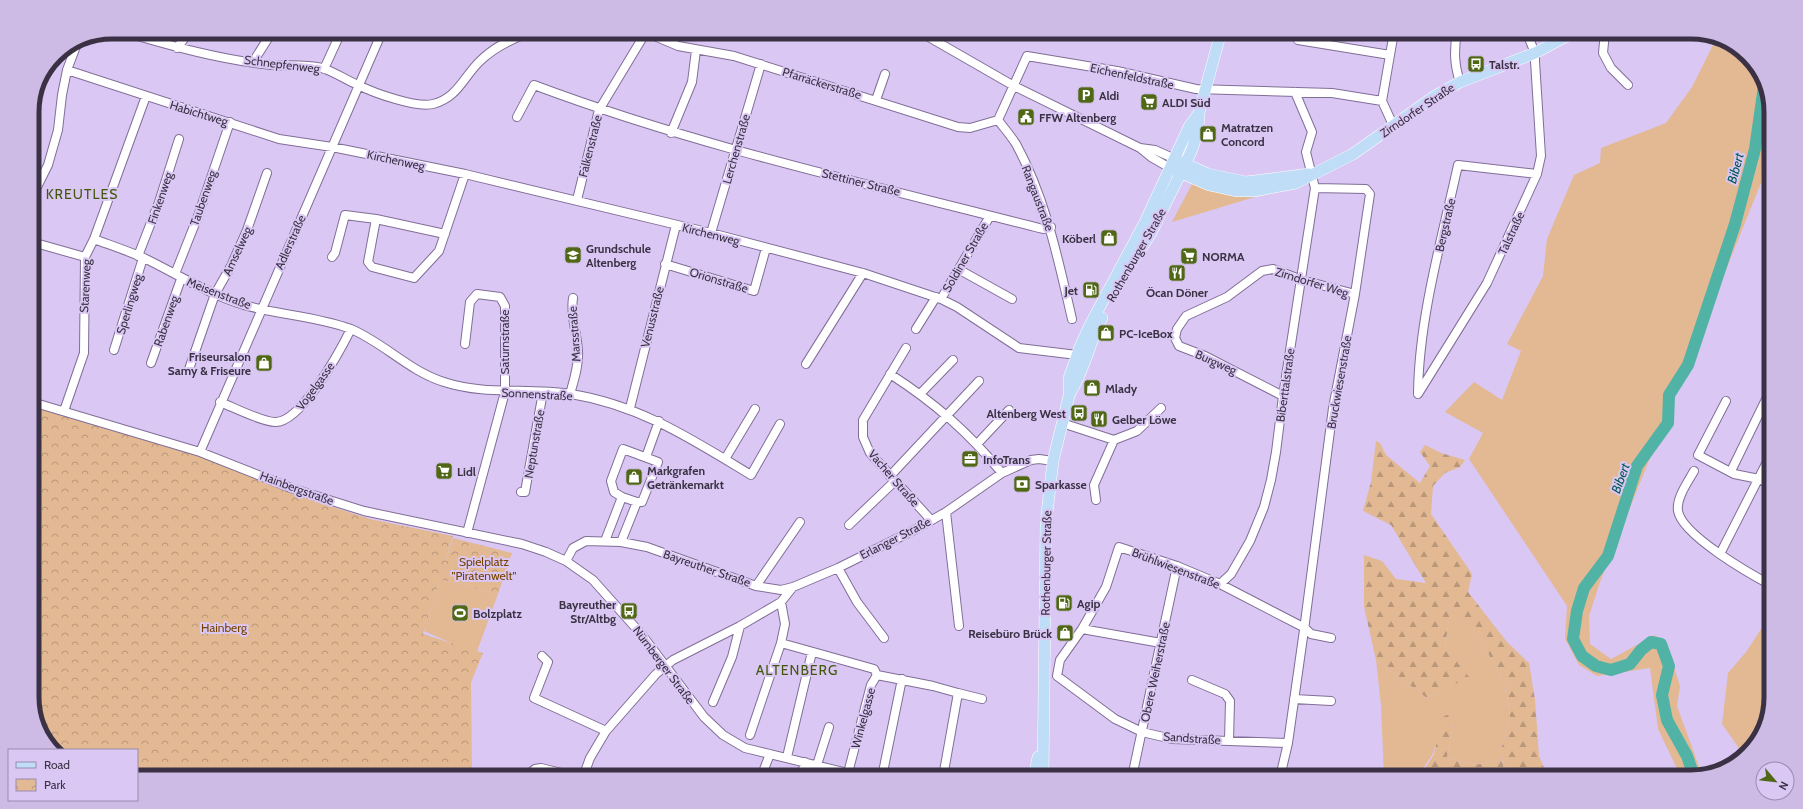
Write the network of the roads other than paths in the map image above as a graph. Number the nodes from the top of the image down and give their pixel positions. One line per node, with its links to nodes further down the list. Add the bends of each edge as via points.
1 (147, 39): 17 (street, Schnepfenweg)
2 (184, 39): 17 (street)
3 (268, 39): 22 (street)
4 (338, 39): 24 (street)
5 (379, 39): 29 (street, Adlerstraße)
6 (511, 39): 29 (street, Schnepfenweg, via 478,63 452,95 434,104 413,104)
7 (642, 39): 36 (street, Falkenstraße)
8 (662, 39): 18 (street, Pfarräckerstraße)
9 (932, 39): 30 (street)
10 (1219, 39): 31 (main road, Rothenburger Straße)
11 (1393, 39): 21 (street)
12 (1457, 39): 27 (street, via 1455,69)
13 (1529, 39): 20 (street)
14 (1562, 39): 20 (main road, Zirndorfer Straße)
15 (1604, 39): 28 (street, via 1602,53 1611,68)
16 (1298, 40): 21 (street)
17 (177, 48): 22 (street, Schnepfenweg)
18 (696, 50): 23 (street, Pfarräckerstraße, via 734,56); 42 (street, via 692,82)
19 (72, 51): 25 (street)
20 (1535, 53): 27 (main road, Zirndorfer Straße); 51 (street, Talstraße, via 1541,156)
21 (1390, 55): 35 (street)
22 (253, 62): 24 (street, Schnepfenweg)
23 (761, 64): 34 (street, Pfarräckerstraße); 45 (street, Lerchenstraße)
24 (324, 69): 29 (street, Schnepfenweg)
25 (67, 70): 33 (street, Habichtweg); 52 (street, via 58,130 48,165)
26 (885, 74): 34 (street)
27 (1460, 82): 41 (main road, Zirndorfer Straße)
28 (1628, 85)
29 (359, 86): 44 (street, Adlerstraße)
30 (1014, 86): 31 (street, Eichenfeldstraße, via 1027,56); 39 (street); 46 (street, via 1140,148 1155,150)
31 (1207, 89): 32 (street, Eichenfeldstraße); 37 (main road, Rothenburger Straße)
32 (1295, 92): 35 (street, Eichenfeldstraße, via 1332,93); 50 (street, via 1312,132 1306,152)
33 (146, 96): 40 (street, Habichtweg); 61 (street, Starenweg)
34 (876, 100): 39 (street, Pfarräckerstraße, via 958,127 970,128)
35 (1382, 101): 41 (street)
36 (599, 110): 38 (street, Stettiner Straße, via 534,85); 42 (street, Stettiner Straße); 54 (street, Falkenstraße)
37 (1199, 113): 46 (main road, Rothenburger Straße, via 1189,128); 47 (main road, Rothenburger Straße, via 1198,131)
38 (516, 117)
39 (998, 120): 58 (street, Rangaustraße, via 1015,143 1034,182)
40 (230, 122): 44 (street, Habichtweg, via 279,139); 70 (street, Taubenweg)
41 (1393, 125): 50 (main road, Zirndorfer Straße, via 1353,154)
42 (671, 133): 45 (street, Stettiner Straße)
43 (178, 139): 65 (street, Finkenweg)
44 (332, 147): 49 (street, Kirchenweg); 77 (street, Adlerstraße)
45 (736, 150): 55 (street, Stettiner Straße); 60 (street, Lerchenstraße)
46 (1173, 164): 47 (main road, Zirndorfer Straße); 85 (main road, Rothenburger Straße)
47 (1183, 169): 50 (main road, Zirndorfer Straße, via 1246,182 1294,174); 99 (main road, Rothenburger Straße, via 1151,233 1111,299)
48 (267, 174): 72 (street, Amselweg, via 247,230)
49 (465, 174): 54 (street, Kirchenweg); 59 (street)
50 (1312, 174): 53 (street, Biberttalstraße)
51 (1537, 174): 89 (street, Bergstraße, via 1458,166); 90 (street, Talstraße, via 1487,284)
52 (39, 182)
53 (1315, 188): 71 (street, Biberttalstraße); 73 (street, Bruckwiesenstraße, via 1366,189 1370,194)
54 (577, 200): 57 (street, Kirchenweg)
55 (990, 216): 58 (street, Stettiner Straße, via 1043,229); 68 (street, Soldiner Straße)
56 (376, 219): 59 (street); 59 (street, via 368,262 372,267 414,278 439,251); 66 (street, via 345,215)
57 (676, 225): 60 (street, Kirchenweg); 67 (street, Venusstraße)
58 (1051, 227): 79 (street, Rangaustraße)
59 (445, 234)
60 (711, 234): 63 (street, Kirchenweg)
61 (94, 239): 64 (street, Starenweg); 65 (street, Meisenstraße)
62 (39, 244): 64 (street)
63 (766, 248): 67 (street, Orionstraße, via 754,291); 69 (street, Kirchenweg)
64 (86, 257): 109 (street, Starenweg, via 84,353)
65 (141, 257): 70 (street, Meisenstraße); 84 (street, Sperlingweg)
66 (332, 257)
67 (665, 264): 105 (street, Venusstraße)
68 (958, 269): 75 (street, Soldiner Straße); 76 (street)
69 (863, 274): 75 (street, Kirchenweg); 88 (street)
70 (178, 276): 72 (street, Meisenstraße); 87 (street, Rabenweg)
71 (1302, 280): 73 (street, Zirndorfer Weg); 78 (street, Zirndorfer Weg, via 1273,268 1262,271 1227,297); 100 (street, Biberttalstraße)
72 (215, 294): 77 (street, Meisenstraße); 91 (street, Amselweg)
73 (1355, 294): 149 (street, Bruckwiesenstraße, via 1333,408)
74 (573, 298): 96 (street, Marsstraße, via 571,309 578,362)
75 (939, 298): 81 (street); 85 (street, Kirchenweg, via 1019,348)
76 (1012, 299)
77 (261, 308): 80 (street, Meisenstraße, via 324,320); 101 (street, Adlerstraße)
78 (1186, 316): 100 (street, Burgweg, via 1177,329 1175,338 1179,346 1218,362)
79 (1072, 319)
80 (351, 329): 94 (street, Sonnenstraße, via 368,337 419,371 442,382 470,390); 101 (street, Vogelgasse, via 320,382 287,420 270,421)
81 (916, 329)
82 (465, 344): 94 (street, Saturnstraße, via 470,302 477,294 500,297 505,306)
83 (906, 348): 92 (street, Vacher Straße)
84 (114, 350)
85 (1077, 355): 99 (main road, Rothenburger Straße, via 1069,378)
86 (953, 360): 97 (street)
87 (151, 363)
88 (806, 364)
89 (1418, 364): 90 (street, via 1426,371); 98 (street, Bergstraße)
90 (1435, 366): 98 (street, Talstraße)
91 (188, 372)
92 (890, 374): 97 (street); 124 (street, Vacher Straße, via 863,420 863,437 870,452)
93 (979, 381): 110 (street)
94 (505, 392): 95 (street, Sonnenstraße); 135 (street)
95 (543, 392): 96 (street, Sonnenstraße); 127 (street, Neptunstraße, via 525,492)
96 (570, 394): 105 (street, Sonnenstraße)
97 (920, 394): 110 (street)
98 (1418, 394)
99 (1069, 396): 112 (main road, Rothenburger Straße)
100 (1283, 396): 143 (street, Biberttalstraße, via 1272,480 1264,507 1250,542 1231,574)
101 (220, 402): 116 (street, Adlerstraße)
102 (1726, 402): 122 (street, via 1698,455)
103 (1764, 403): 122 (street)
104 (39, 404): 109 (street, Hainbergstraße)
105 (630, 408): 111 (street, Sonnenstraße)
106 (1161, 408): 114 (street, via 1137,431)
107 (755, 409): 118 (street)
108 (1009, 410): 115 (street)
109 (64, 411): 116 (street, Hainbergstraße)
110 (947, 415): 115 (street); 124 (street)
111 (659, 421): 117 (street); 118 (street, Sonnenstraße)
112 (1062, 423): 114 (street); 119 (main road, Rothenburger Straße)
113 (780, 424): 118 (street, Sonnenstraße, via 751,475)
114 (1114, 440): 129 (street, via 1094,485)
115 (978, 443): 123 (street)
116 (200, 452): 135 (street, Hainbergstraße, via 310,495 364,511)
117 (646, 458): 128 (street, via 623,449 611,481 614,492); 130 (street, via 658,462 642,502)
118 (725, 459)
119 (1053, 461): 123 (street, Erlanger Straße, via 1031,460); 170 (main road, Rothenburger Straße, via 1044,553)
120 (1764, 467): 125 (street)
121 (1694, 471): 138 (street, via 1683,492 1678,511 1683,523)
122 (1731, 471): 125 (street, via 1734,474)
123 (1002, 472): 131 (street, Erlanger Straße)
124 (892, 478): 132 (street, Vacher Straße); 134 (street)
125 (1758, 479): 126 (street); 138 (street)
126 (1764, 482)
127 (521, 492)
128 (622, 497): 130 (street); 136 (street)
129 (1096, 500)
130 (636, 502): 137 (street)
131 (946, 512): 132 (street, Erlanger Straße); 148 (street)
132 (930, 520): 141 (street, Erlanger Straße)
133 (800, 522): 144 (street)
134 (849, 525)
135 (467, 533): 139 (street, Hainbergstraße, via 522,544)
136 (605, 541): 137 (street, Bayreuther Straße); 139 (street, Bayreuther Straße, via 586,541 573,548)
137 (622, 542): 144 (street, Bayreuther Straße, via 647,547)
138 (1720, 554): 142 (street)
139 (566, 561): 158 (street, Nürnberger Straße, via 582,570 605,591)
140 (1177, 566): 143 (street, Brühlwiesenstraße); 150 (street, Brühlwiesenstraße, via 1120,547 1106,587); 154 (street, Obere Weiherstraße)
141 (838, 568): 145 (street, Erlanger Straße); 151 (street)
142 (1764, 581)
143 (1220, 584): 149 (street, Brühlwiesenstraße)
144 (756, 586): 145 (street, Bayreuther Straße, via 780,590)
145 (793, 587): 146 (street, Erlanger Straße)
146 (781, 602): 147 (street, Erlanger Straße); 153 (street, via 785,624)
147 (740, 626): 158 (street, Erlanger Straße, via 673,660); 166 (street, via 732,657)
148 (959, 626)
149 (1305, 628): 152 (street, via 1311,634); 164 (street, Bruckwiesenstraße)
150 (1082, 629): 154 (street); 157 (street, Brühlwiesenstraße)
151 (884, 638)
152 (1331, 638)
153 (781, 643): 155 (street); 171 (street)
154 (1161, 643): 169 (street, Obere Weiherstraße)
155 (812, 652): 159 (street, via 874,668); 175 (street)
156 (542, 656): 168 (street, via 548,662 534,698)
157 (1060, 660): 169 (street, Sandstraße, via 1058,676 1115,719)
158 (666, 667): 168 (street, Erlanger Straße, via 656,674); 174 (street, Nürnberger Straße, via 704,717 723,735 745,748)
159 (877, 675): 160 (street, Winkelgasse); 184 (street, Winkelgasse, via 870,686)
160 (902, 679): 162 (street, Winkelgasse); 185 (street)
161 (1192, 680): 172 (street, via 1225,694 1230,701)
162 (958, 693): 163 (street, Winkelgasse); 186 (street)
163 (982, 699)
164 (1294, 699): 165 (street); 173 (street, Bruckwiesenstraße)
165 (1331, 701)
166 (713, 702)
167 (828, 727): 177 (street)
168 (606, 731): 180 (street, Erlanger Straße)
169 (1142, 732): 172 (street, Sandstraße, via 1172,739); 189 (street, Obere Weiherstraße)
170 (1044, 733): 187 (main road, Rothenburger Straße); 188 (main road, Rothenburger Straße)
171 (750, 735)
172 (1229, 741): 173 (street, Sandstraße)
173 (1288, 743): 190 (street, Bruckwiesenstraße)
174 (770, 754): 175 (street, Nürnberger Straße); 181 (street)
175 (787, 757): 176 (street, Nürnberger Straße)
176 (805, 762): 177 (street, Nürnberger Straße); 182 (street)
177 (818, 765): 183 (street, Nürnberger Straße)
178 (534, 770): 179 (street)
179 (549, 770)
180 (586, 770)
181 (764, 770)
182 (803, 770)
183 (837, 770)
184 (849, 770)
185 (883, 770)
186 (944, 770)
187 (1036, 770)
188 (1043, 770)
189 (1134, 770)
190 (1282, 770)

